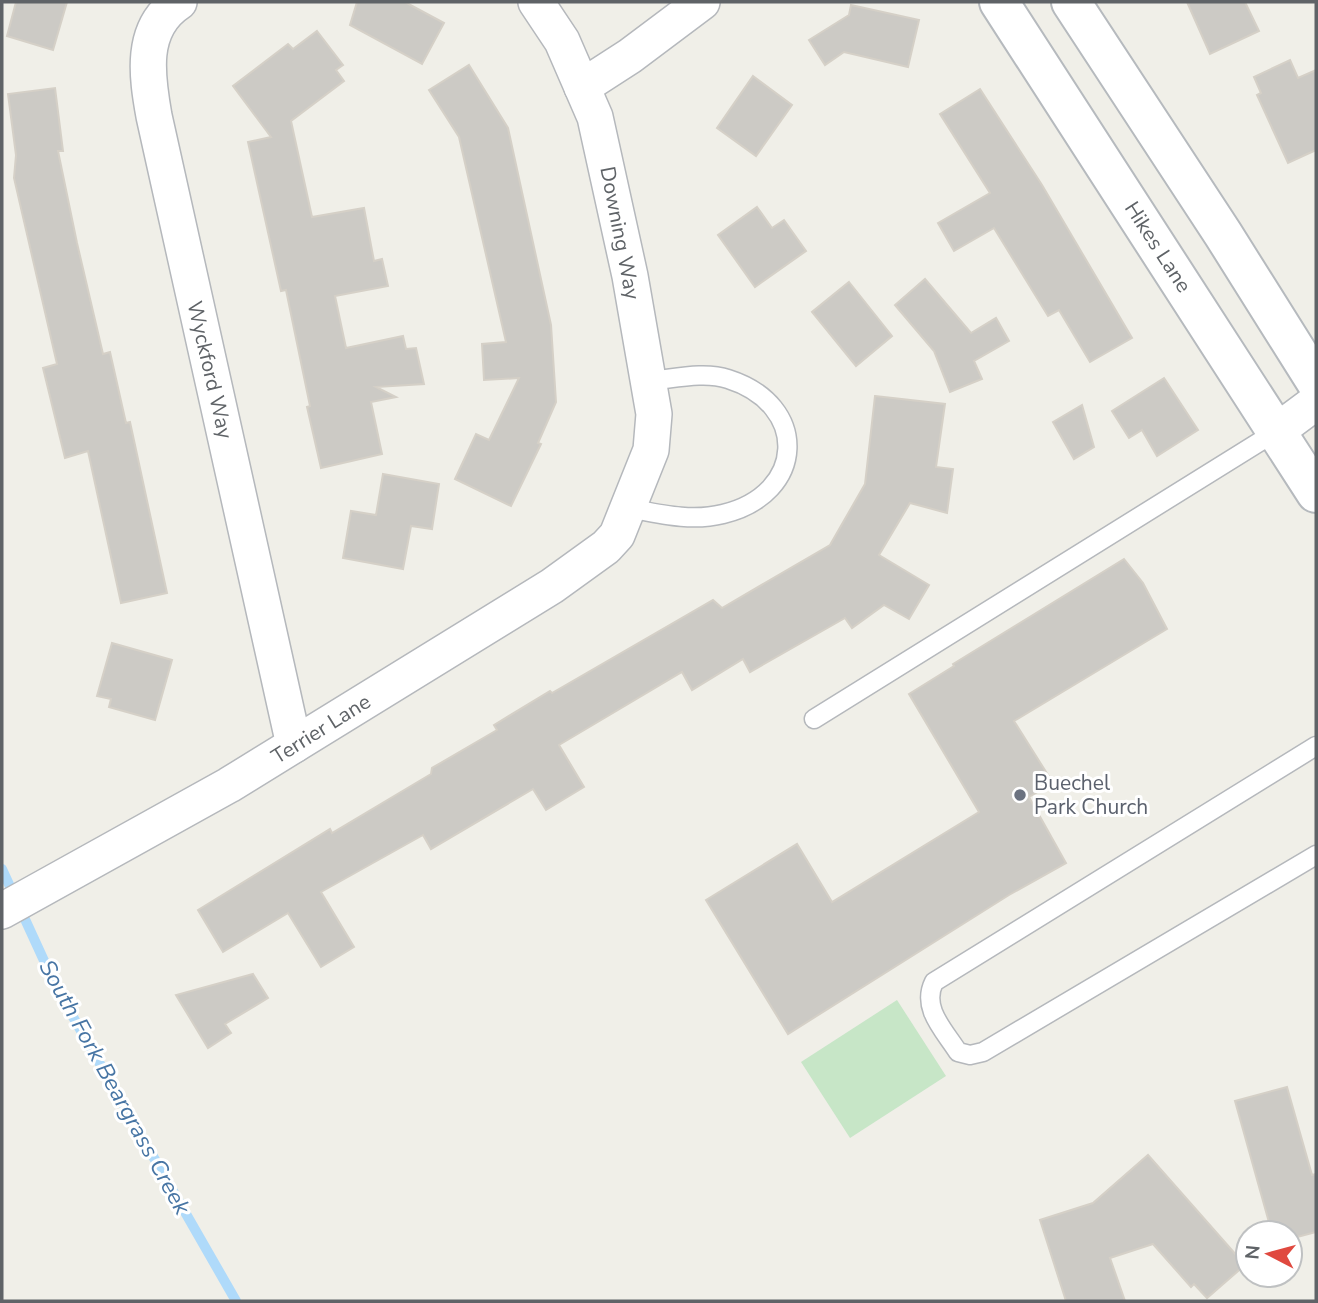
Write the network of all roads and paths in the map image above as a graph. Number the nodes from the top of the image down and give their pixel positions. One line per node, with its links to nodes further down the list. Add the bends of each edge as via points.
1 (178, 2): 14 (street, Wyckford Way, via 160,20 148,51 147,78)
2 (537, 2): 6 (street, via 562,41)
3 (702, 2): 6 (street)
4 (999, 2): 10 (main road, Hikes Lane)
5 (1071, 2): 8 (main road)
6 (582, 87): 7 (street, Downing Way, via 604,152)
7 (649, 381): 12 (street, Downing Way, via 654,414 651,450); 12 (lane, via 726,378 757,392 773,405 786,429 785,465 770,491 725,514 701,518)
8 (1316, 382)
9 (1316, 402): 10 (street)
10 (1277, 431): 11 (main road, Hikes Lane); 13 (lane)
11 (1316, 493)
12 (625, 516): 14 (street, Terrier Lane, via 606,547 552,586)
13 (814, 719)
14 (294, 745): 17 (street, Terrier Lane)
15 (1316, 746): 16 (lane, via 934,982 929,1006 958,1052 983,1052)
16 (1316, 855)
17 (2, 911)

